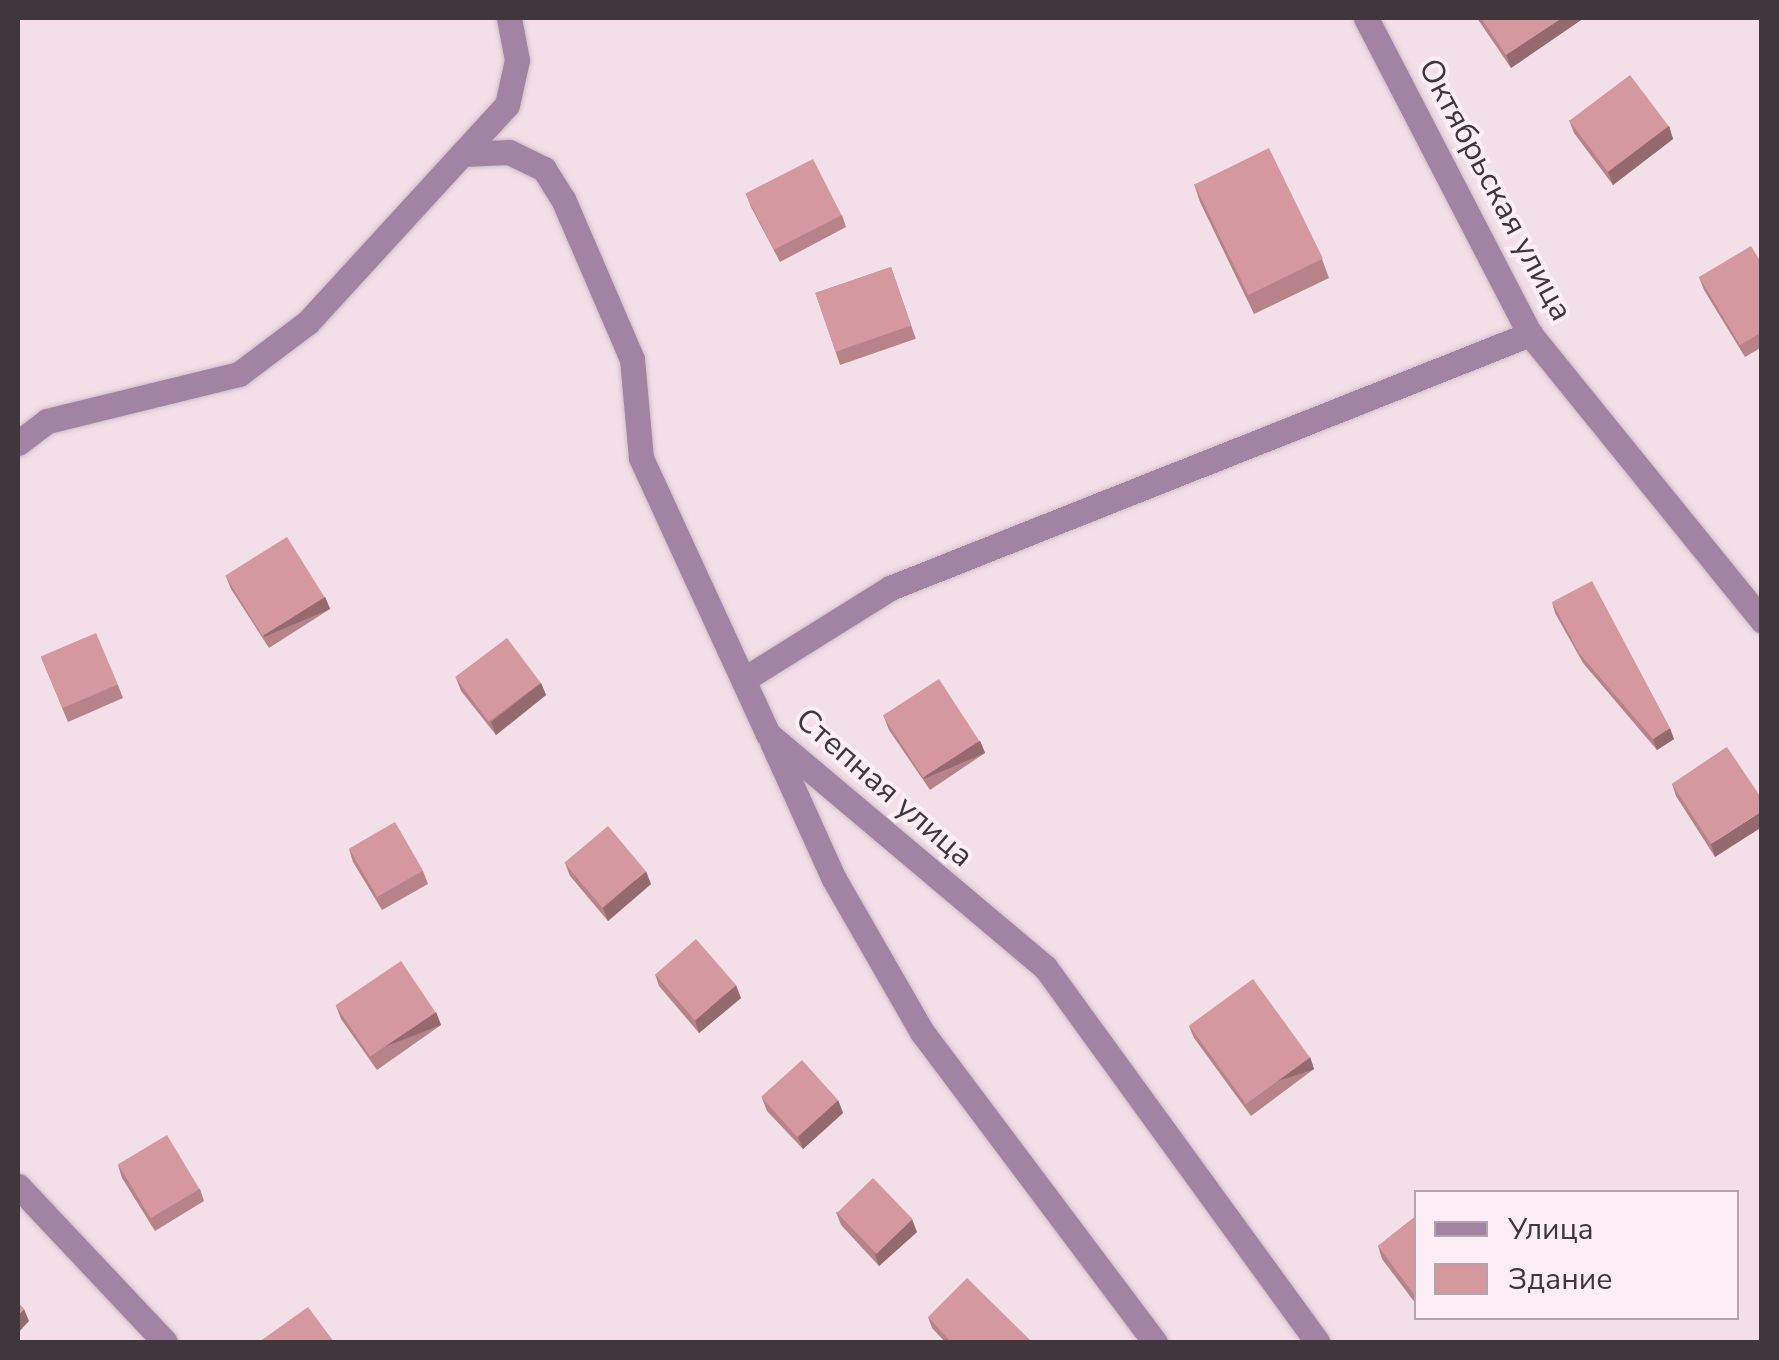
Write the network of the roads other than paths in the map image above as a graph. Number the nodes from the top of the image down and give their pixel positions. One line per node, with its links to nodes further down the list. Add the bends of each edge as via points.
1 (509, 18): 3 (street, via 517,60 507,105)
2 (1366, 18): 4 (street, Октябрьская улица)
3 (462, 154): 5 (street, via 308,322 239,374 47,420); 7 (street, Степная улица, via 510,152 544,169 563,199 632,359 641,458 682,562)
4 (1530, 334): 6 (street, Октябрьская улица); 7 (street, via 890,588)
5 (18, 443)
6 (1762, 621)
7 (746, 678): 8 (street, Степная улица)
8 (768, 734): 11 (street, via 834,879 922,1032); 12 (street, Степная улица, via 1045,967)
9 (18, 1186): 10 (street)
10 (166, 1342)
11 (1155, 1342)
12 (1316, 1342)

